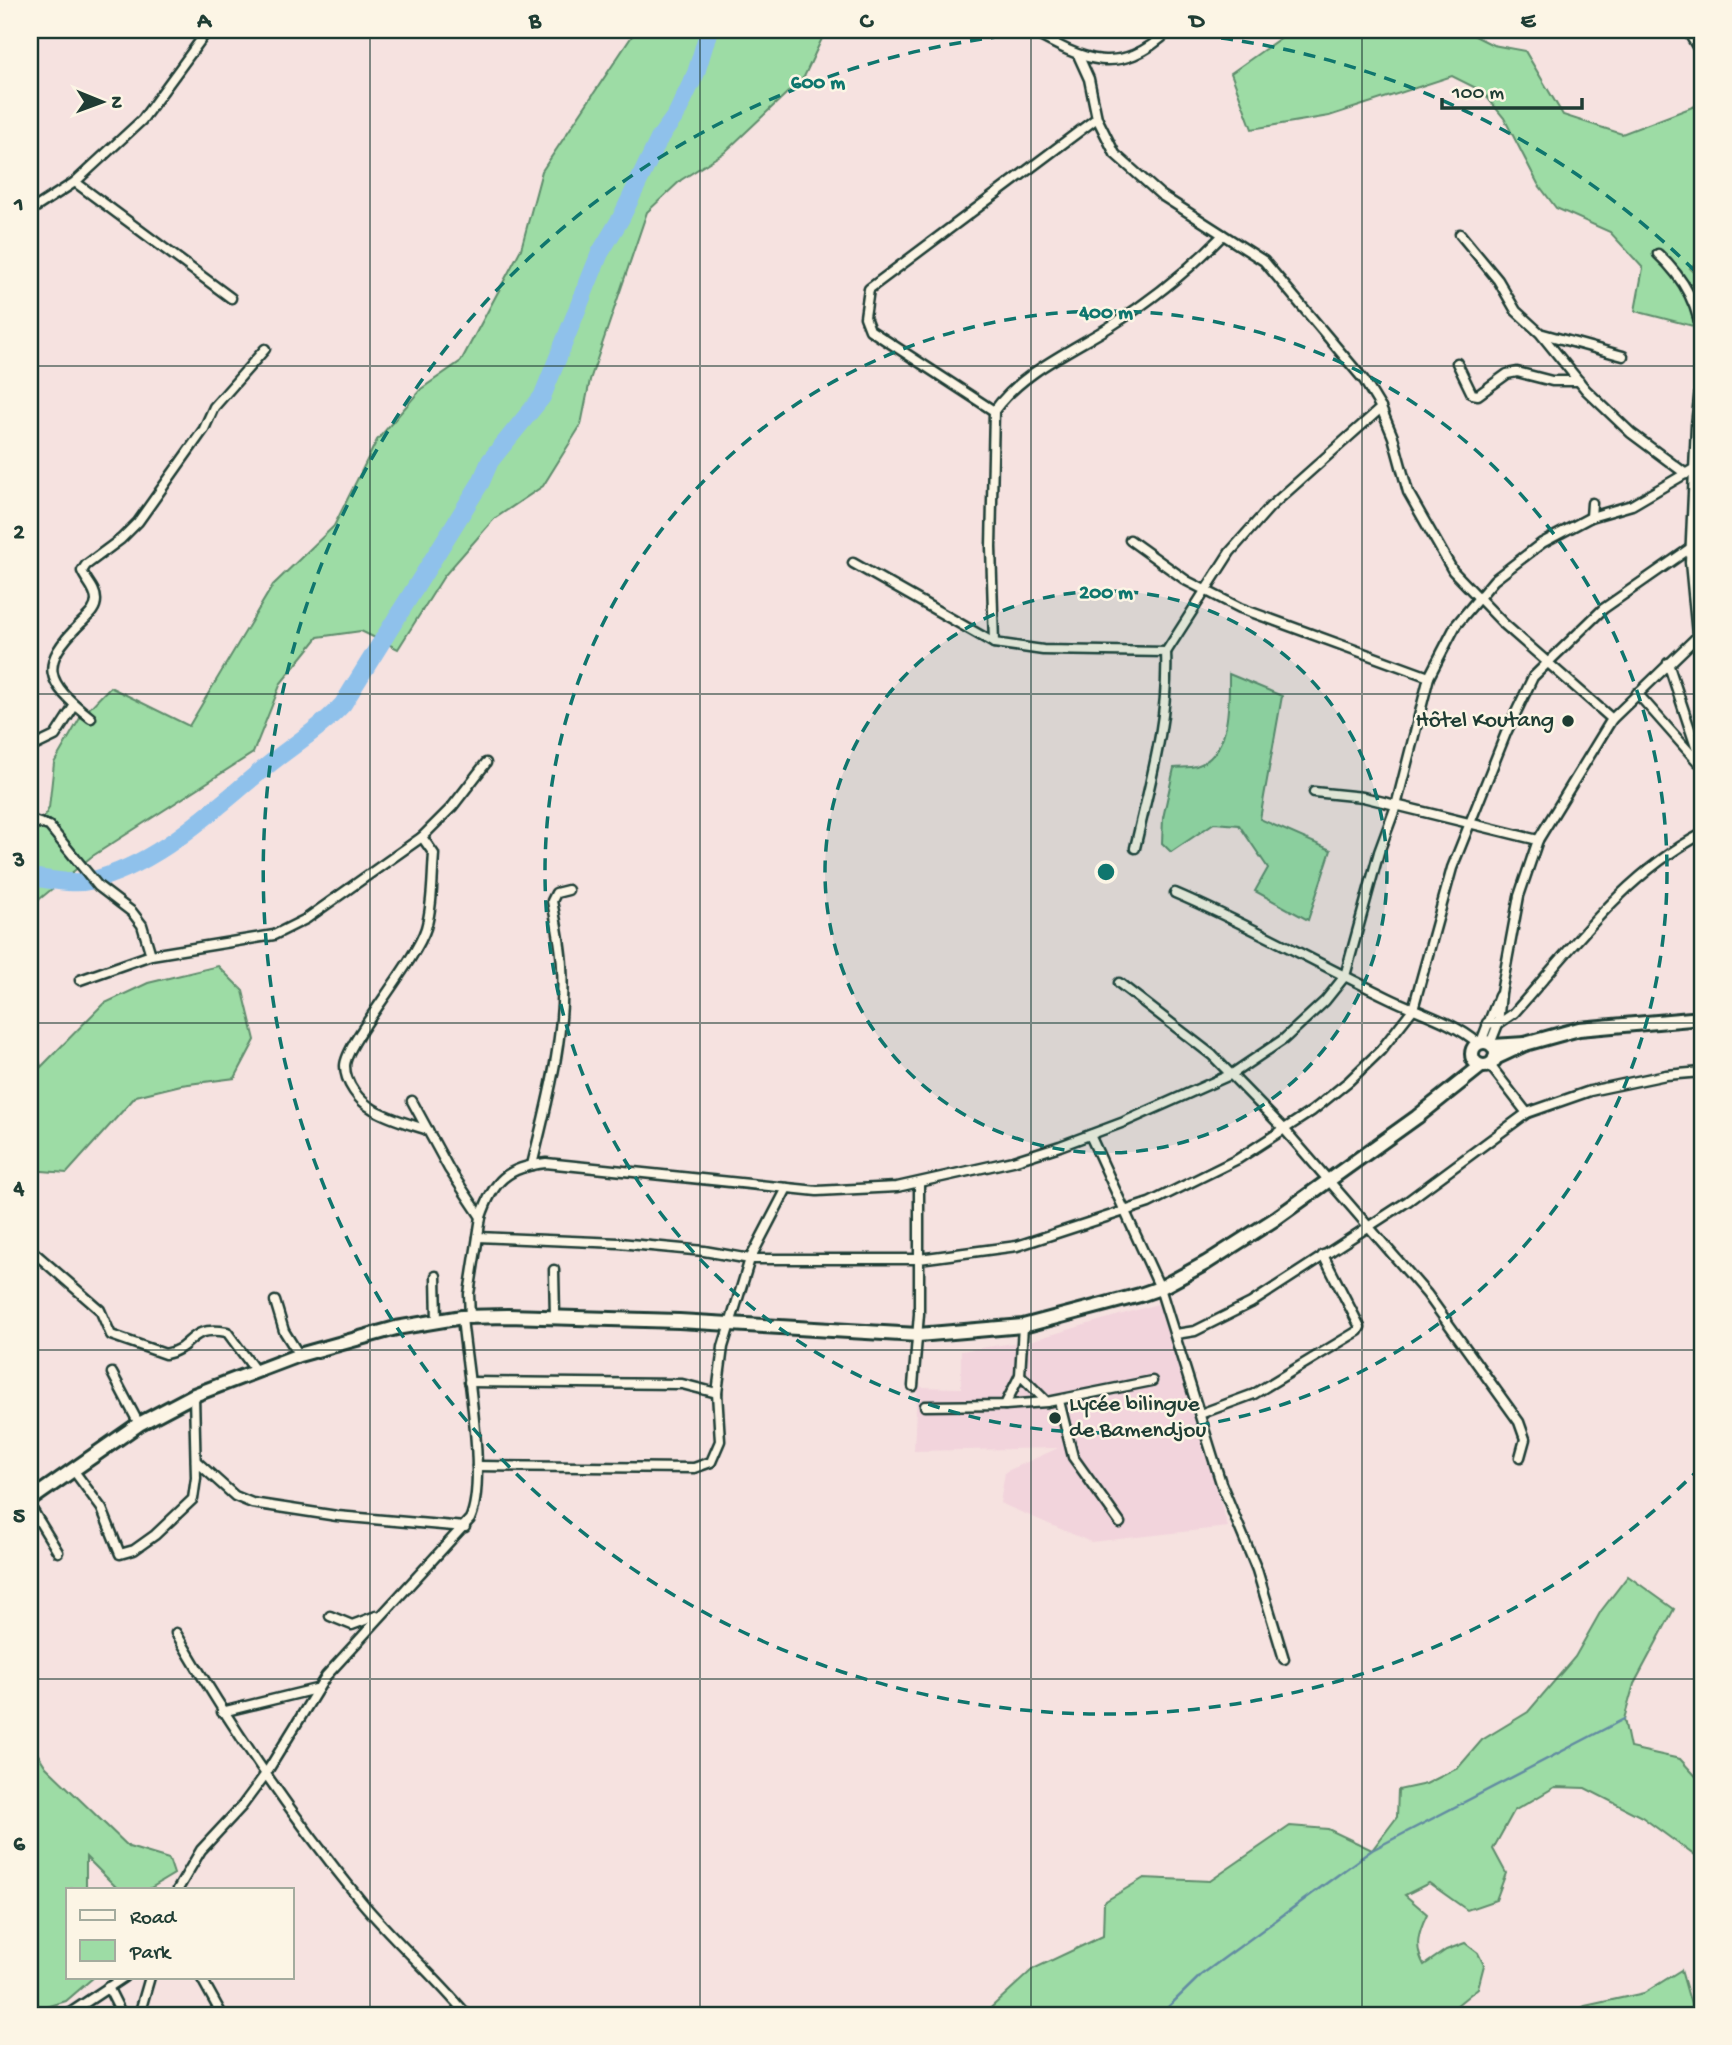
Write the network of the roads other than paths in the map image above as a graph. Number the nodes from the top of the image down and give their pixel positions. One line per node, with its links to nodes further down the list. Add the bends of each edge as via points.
1 (208, 30): 8 (street, via 142,120)
2 (1029, 30): 6 (street)
3 (1170, 30): 6 (street, via 1152,47 1134,55)
4 (1687, 30): 5 (street)
5 (1702, 55)
6 (1079, 57): 7 (street, via 1090,79)
7 (1097, 118): 11 (street, via 1115,154 1161,195); 22 (street, via 869,289 864,317 870,330)
8 (75, 182): 9 (street); 13 (street)
9 (30, 211)
10 (1460, 234): 14 (street, via 1498,280 1516,312)
11 (1223, 236): 21 (street, via 1264,261 1364,380); 22 (street, via 1185,274 1024,381)
12 (1658, 254): 15 (street, via 1689,291)
13 (231, 298)
14 (1540, 333): 17 (street); 20 (street)
15 (1702, 343)
16 (265, 349): 40 (street, via 214,407 204,429 138,522 82,571 96,603 52,658 50,669)
17 (1623, 356)
18 (1457, 363): 20 (street, via 1472,394 1478,395 1517,372 1552,381)
19 (1702, 371): 23 (street)
20 (1578, 380): 24 (street, via 1631,433)
21 (1381, 408): 31 (street, via 1270,507 1230,552); 32 (street, via 1414,506 1453,571)
22 (994, 411): 34 (street, via 991,547)
23 (1699, 466): 24 (street); 29 (street)
24 (1686, 474): 26 (street, via 1632,505)
25 (1592, 503): 26 (street)
26 (1591, 517): 32 (street, via 1517,559)
27 (1130, 540): 31 (street)
28 (1702, 540): 29 (street)
29 (1691, 548): 33 (street); 36 (street, via 1603,609)
30 (853, 564): 34 (street)
31 (1204, 591): 35 (street); 38 (street)
32 (1478, 598): 36 (street); 38 (street, via 1456,625)
33 (1700, 633): 37 (street)
34 (995, 643): 35 (street, via 1043,650)
35 (1166, 652): 53 (street, via 1156,765)
36 (1548, 661): 42 (street); 49 (street, via 1522,696)
37 (1668, 663): 39 (street); 45 (street)
38 (1429, 677): 47 (street)
39 (1637, 693): 42 (street); 45 (street)
40 (75, 705): 41 (street); 43 (street, via 55,736)
41 (91, 718)
42 (1612, 719): 52 (street)
43 (30, 748)
44 (486, 763): 51 (street)
45 (1702, 766)
46 (1314, 792): 47 (street, via 1344,793)
47 (1396, 806): 49 (street); 57 (street)
48 (30, 820): 56 (street, via 50,826 98,886 132,912 142,925)
49 (1470, 822): 52 (street); 61 (street, via 1452,868)
50 (1702, 834): 64 (street, via 1628,887 1514,1013)
51 (422, 837): 56 (street, via 306,919 274,934); 71 (street, via 434,854 425,929 388,996 349,1051 345,1065 356,1095 372,1109)
52 (1538, 840): 60 (street, via 1519,896)
53 (1135, 848)
54 (568, 890): 73 (street, via 556,893 552,901 562,964 561,1019 555,1067)
55 (1175, 893): 57 (street, via 1245,923)
56 (151, 955): 58 (street)
57 (1345, 976): 61 (street); 67 (street, via 1284,1039)
58 (80, 980)
59 (1119, 983): 67 (street, via 1178,1026)
60 (1500, 993): 63 (street); 64 (street)
61 (1413, 1009): 65 (street, via 1449,1023); 70 (street, via 1349,1081)
62 (1702, 1018): 65 (main road, via 1601,1026)
63 (1487, 1023): 64 (street); 65 (street)
64 (1498, 1024): 65 (street)
65 (1485, 1053): 69 (street); 74 (main road, via 1417,1117)
66 (1702, 1072): 69 (street, via 1590,1091)
67 (1232, 1074): 70 (street); 72 (street)
68 (412, 1101): 71 (street)
69 (1527, 1113): 79 (street)
70 (1284, 1129): 74 (street); 77 (street, via 1210,1174)
71 (428, 1130): 78 (street)
72 (1090, 1135): 75 (street, via 1013,1161); 77 (street)
73 (531, 1165): 76 (street, via 584,1166); 78 (street, via 511,1171 490,1191)
74 (1330, 1180): 79 (street); 87 (main road, via 1233,1246)
75 (919, 1184): 76 (street, via 839,1191); 84 (street)
76 (787, 1188): 83 (street)
77 (1124, 1211): 84 (street, via 1017,1246); 87 (street)
78 (481, 1217): 80 (street)
79 (1367, 1227): 82 (street); 111 (street, via 1427,1294 1519,1422 1525,1438)
80 (478, 1237): 83 (street, via 655,1246); 89 (street)
81 (30, 1249): 97 (street, via 100,1310 111,1335 164,1354 200,1331 228,1332)
82 (1323, 1255): 94 (street, via 1220,1321); 109 (street, via 1358,1331 1254,1394)
83 (750, 1259): 84 (street); 92 (street)
84 (919, 1259): 95 (street)
85 (554, 1269): 90 (street)
86 (436, 1276): 91 (street)
87 (1160, 1288): 93 (main road); 94 (street)
88 (275, 1301): 96 (street, via 284,1331)
89 (466, 1317): 90 (main road); 91 (main road); 101 (street)
90 (555, 1317): 92 (main road)
91 (437, 1321): 96 (main road, via 345,1340)
92 (730, 1324): 95 (main road); 103 (street)
93 (1023, 1326): 95 (main road); 99 (street)
94 (1176, 1334): 109 (street)
95 (918, 1335): 102 (street)
96 (299, 1355): 97 (main road)
97 (255, 1370): 104 (main road)
98 (112, 1373): 110 (street)
99 (1020, 1375): 105 (street); 107 (street)
100 (1152, 1381): 106 (street)
101 (469, 1382): 103 (street, via 682,1384); 113 (street)
102 (913, 1386)
103 (716, 1393): 113 (street, via 720,1441 711,1462 703,1466)
104 (194, 1395): 110 (main road); 112 (street)
105 (1047, 1402): 106 (street); 107 (street)
106 (1059, 1402): 117 (street, via 1073,1457)
107 (1005, 1405): 108 (street)
108 (925, 1406)
109 (1200, 1414): 123 (street)
110 (139, 1424): 114 (main road)
111 (1520, 1457)
112 (196, 1461): 114 (street, via 191,1504 134,1550 120,1554 102,1509); 118 (street, via 234,1496 273,1509)
113 (477, 1466): 118 (street, via 478,1499)
114 (74, 1471): 115 (main road)
115 (30, 1500)
116 (30, 1506): 119 (street)
117 (1120, 1523)
118 (465, 1527): 120 (street)
119 (58, 1552)
120 (382, 1614): 121 (street, via 352,1625); 124 (street)
121 (330, 1616)
122 (176, 1633): 125 (street)
123 (1284, 1659)
124 (316, 1689): 125 (street); 126 (street)
125 (222, 1712): 126 (street)
126 (265, 1774): 127 (street, via 201,1850); 136 (street, via 361,1902)
127 (179, 1888)
128 (121, 1979): 131 (street)
129 (149, 1979): 134 (street)
130 (202, 1979): 135 (street)
131 (108, 1987): 132 (street); 133 (street)
132 (67, 2015)
133 (122, 2015)
134 (139, 2015)
135 (222, 2015)
136 (467, 2015)

